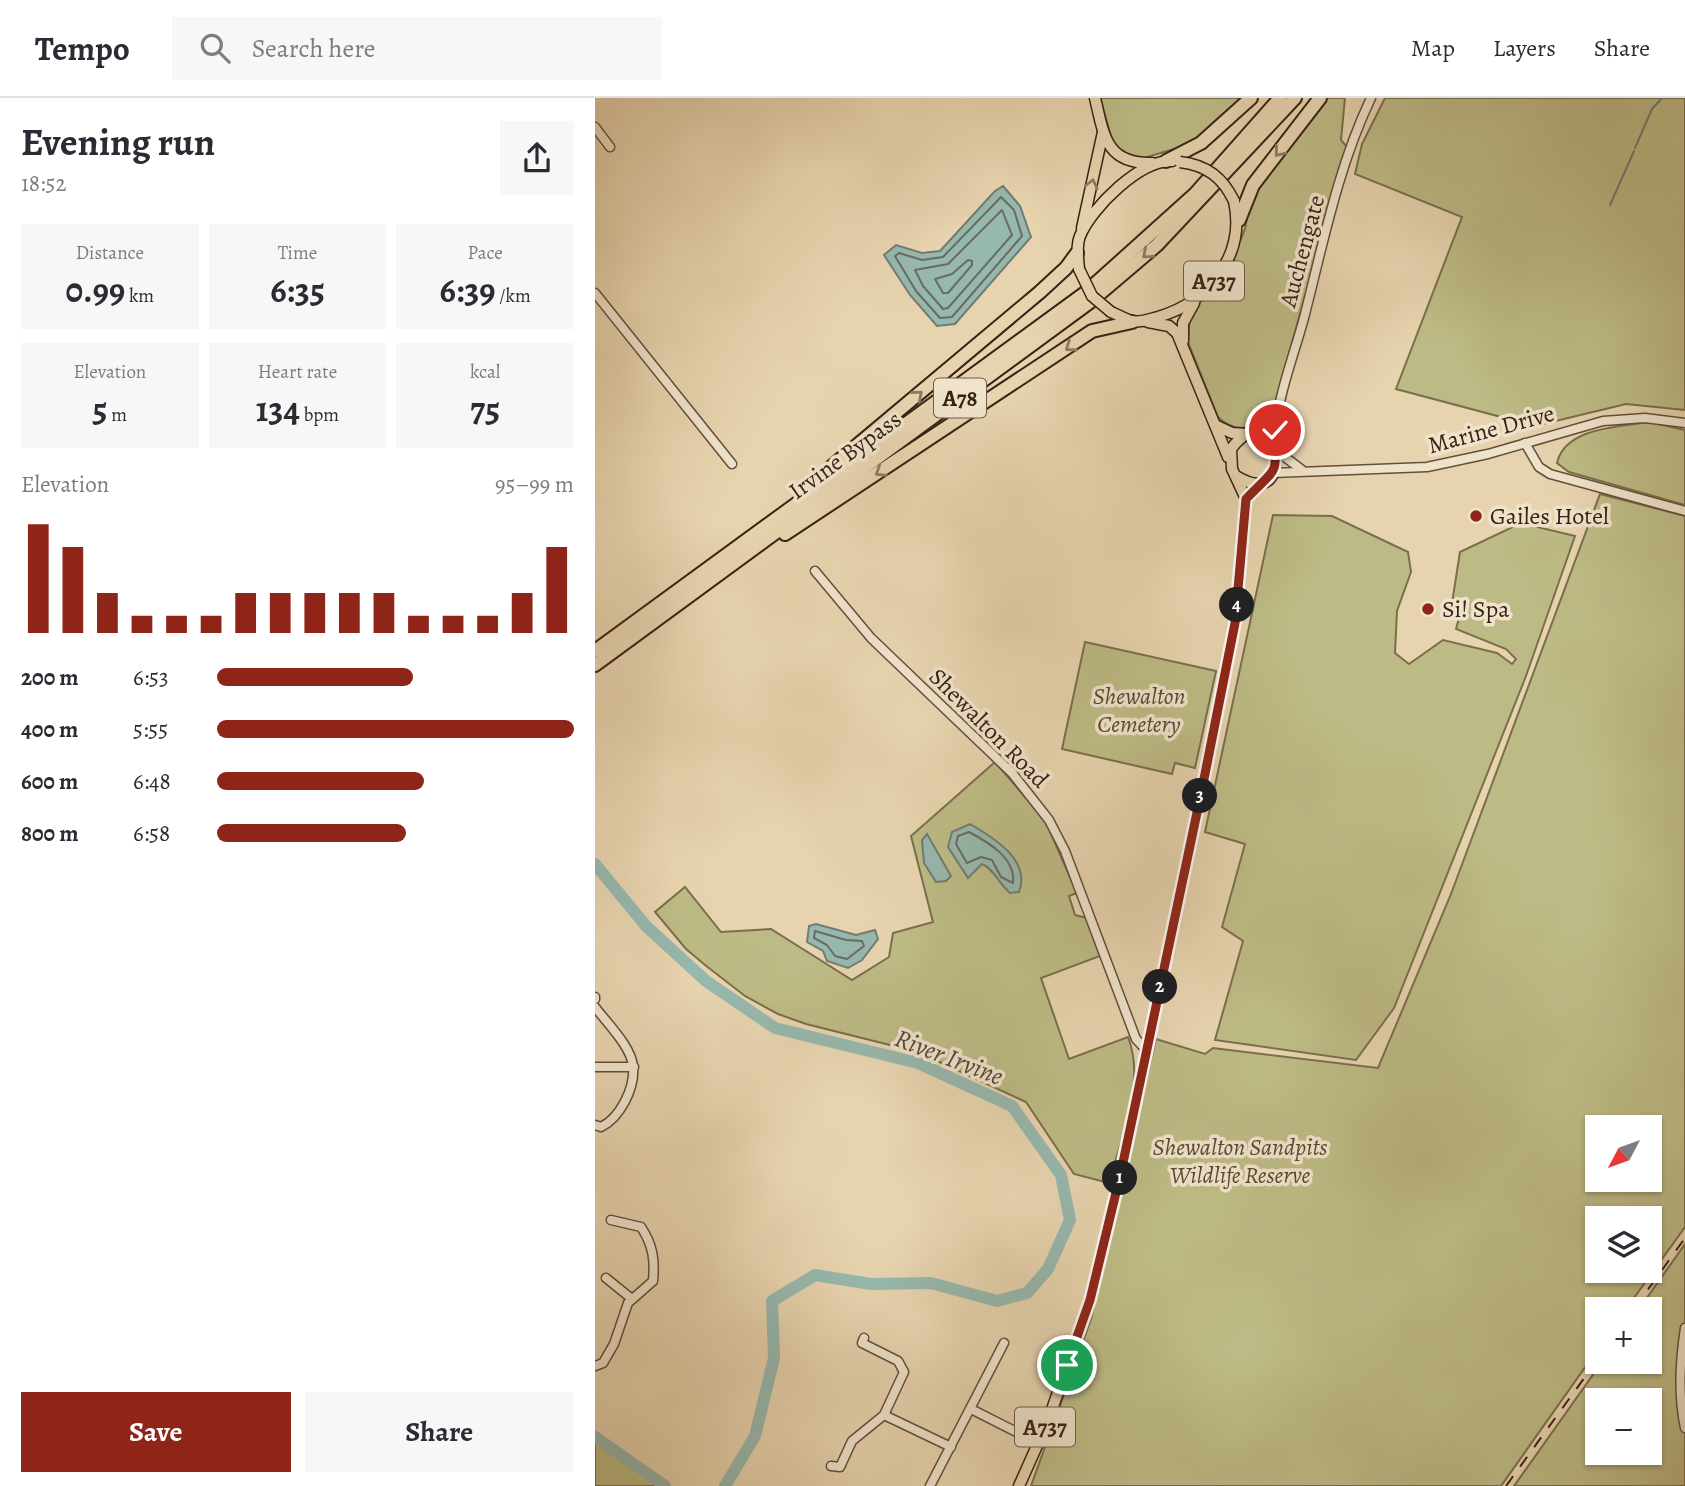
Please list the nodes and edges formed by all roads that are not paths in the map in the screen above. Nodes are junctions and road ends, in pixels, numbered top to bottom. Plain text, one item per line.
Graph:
1 (1095, 98) edge
2 (1251, 98) edge
3 (1280, 98) edge
4 (1295, 98) edge
5 (1320, 98) edge
6 (1371, 98) edge
7 (595, 127) edge
8 (1103, 132) junction
9 (610, 147) dead end
10 (1161, 162) junction
11 (1239, 220) junction
12 (1080, 236) junction
13 (1077, 253) junction
14 (595, 293) edge
15 (1196, 300) junction
16 (1136, 322) junction
17 (1184, 345) junction
18 (1277, 417) junction
19 (1685, 423) edge
20 (1217, 426) junction
21 (1253, 434) junction
22 (1525, 443) junction
23 (1276, 449) junction
24 (1229, 460) junction
25 (732, 464) dead end
26 (1306, 472) junction
27 (1271, 475) junction
28 (1237, 476) junction
29 (1246, 499) junction
30 (1685, 510) edge
31 (734, 548) junction
32 (815, 571) dead end
33 (685, 598) junction
34 (595, 651) edge
35 (595, 665) edge
36 (595, 1007) edge
37 (1147, 1051) junction
38 (595, 1067) edge
39 (634, 1067) junction
40 (595, 1125) edge
41 (611, 1220) dead end
42 (606, 1278) dead end
43 (632, 1299) junction
44 (1685, 1328) edge
45 (865, 1338) dead end
46 (1005, 1343) dead end
47 (595, 1366) edge
48 (971, 1409) junction
49 (884, 1415) junction
50 (1685, 1428) edge
51 (1038, 1443) junction
52 (951, 1447) junction
53 (831, 1466) dead end
54 (930, 1486) edge
55 (1019, 1486) edge

1 - 8 main road
2 - 10 highway
3 - 31 highway, Irvine Bypass / A78
4 -> 33 highway, Irvine Bypass / A78
5 -> 11 highway
6 - 18 street, Auchengate
7 - 9 street
8 - 10 main road
12 -> 8 main road
10 - 11 main road, A737, bridge
10 - 12 main road, A737
11 - 15 main road, A737
12 - 13 main road, A737
13 - 16 main road, A737, bridge
31 -> 13 highway
14 - 25 street
15 - 16 main road, A737
15 - 17 main road, A737
16 - 17 main road, A737
16 -> 33 highway
17 - 20 main road, A737
18 - 21 street
18 - 23 street, Auchengate
19 - 22 street, Marine Drive
20 - 21 main road
20 - 24 main road, A737
21 - 23 main road
21 - 24 main road
22 - 26 street, Marine Drive
22 - 30 street
23 - 26 street
23 - 27 main road
24 - 28 main road, A737
26 - 27 street, Marine Drive
27 - 28 main road
27 - 29 main road
28 - 29 main road, A737
29 - 37 main road, A737
31 - 34 highway, Irvine Bypass / A78
32 - 37 street, Shewalton Road
33 - 35 highway, Irvine Bypass / A78
36 - 39 street
37 - 51 main road, A737
38 - 39 street
39 - 40 street
41 - 43 street
42 - 43 street
43 - 47 street
44 - 50 street
45 - 49 street
46 - 48 street
48 - 51 street
48 - 52 street
49 - 52 street
49 - 53 street
51 - 55 main road, A737
52 - 54 street

